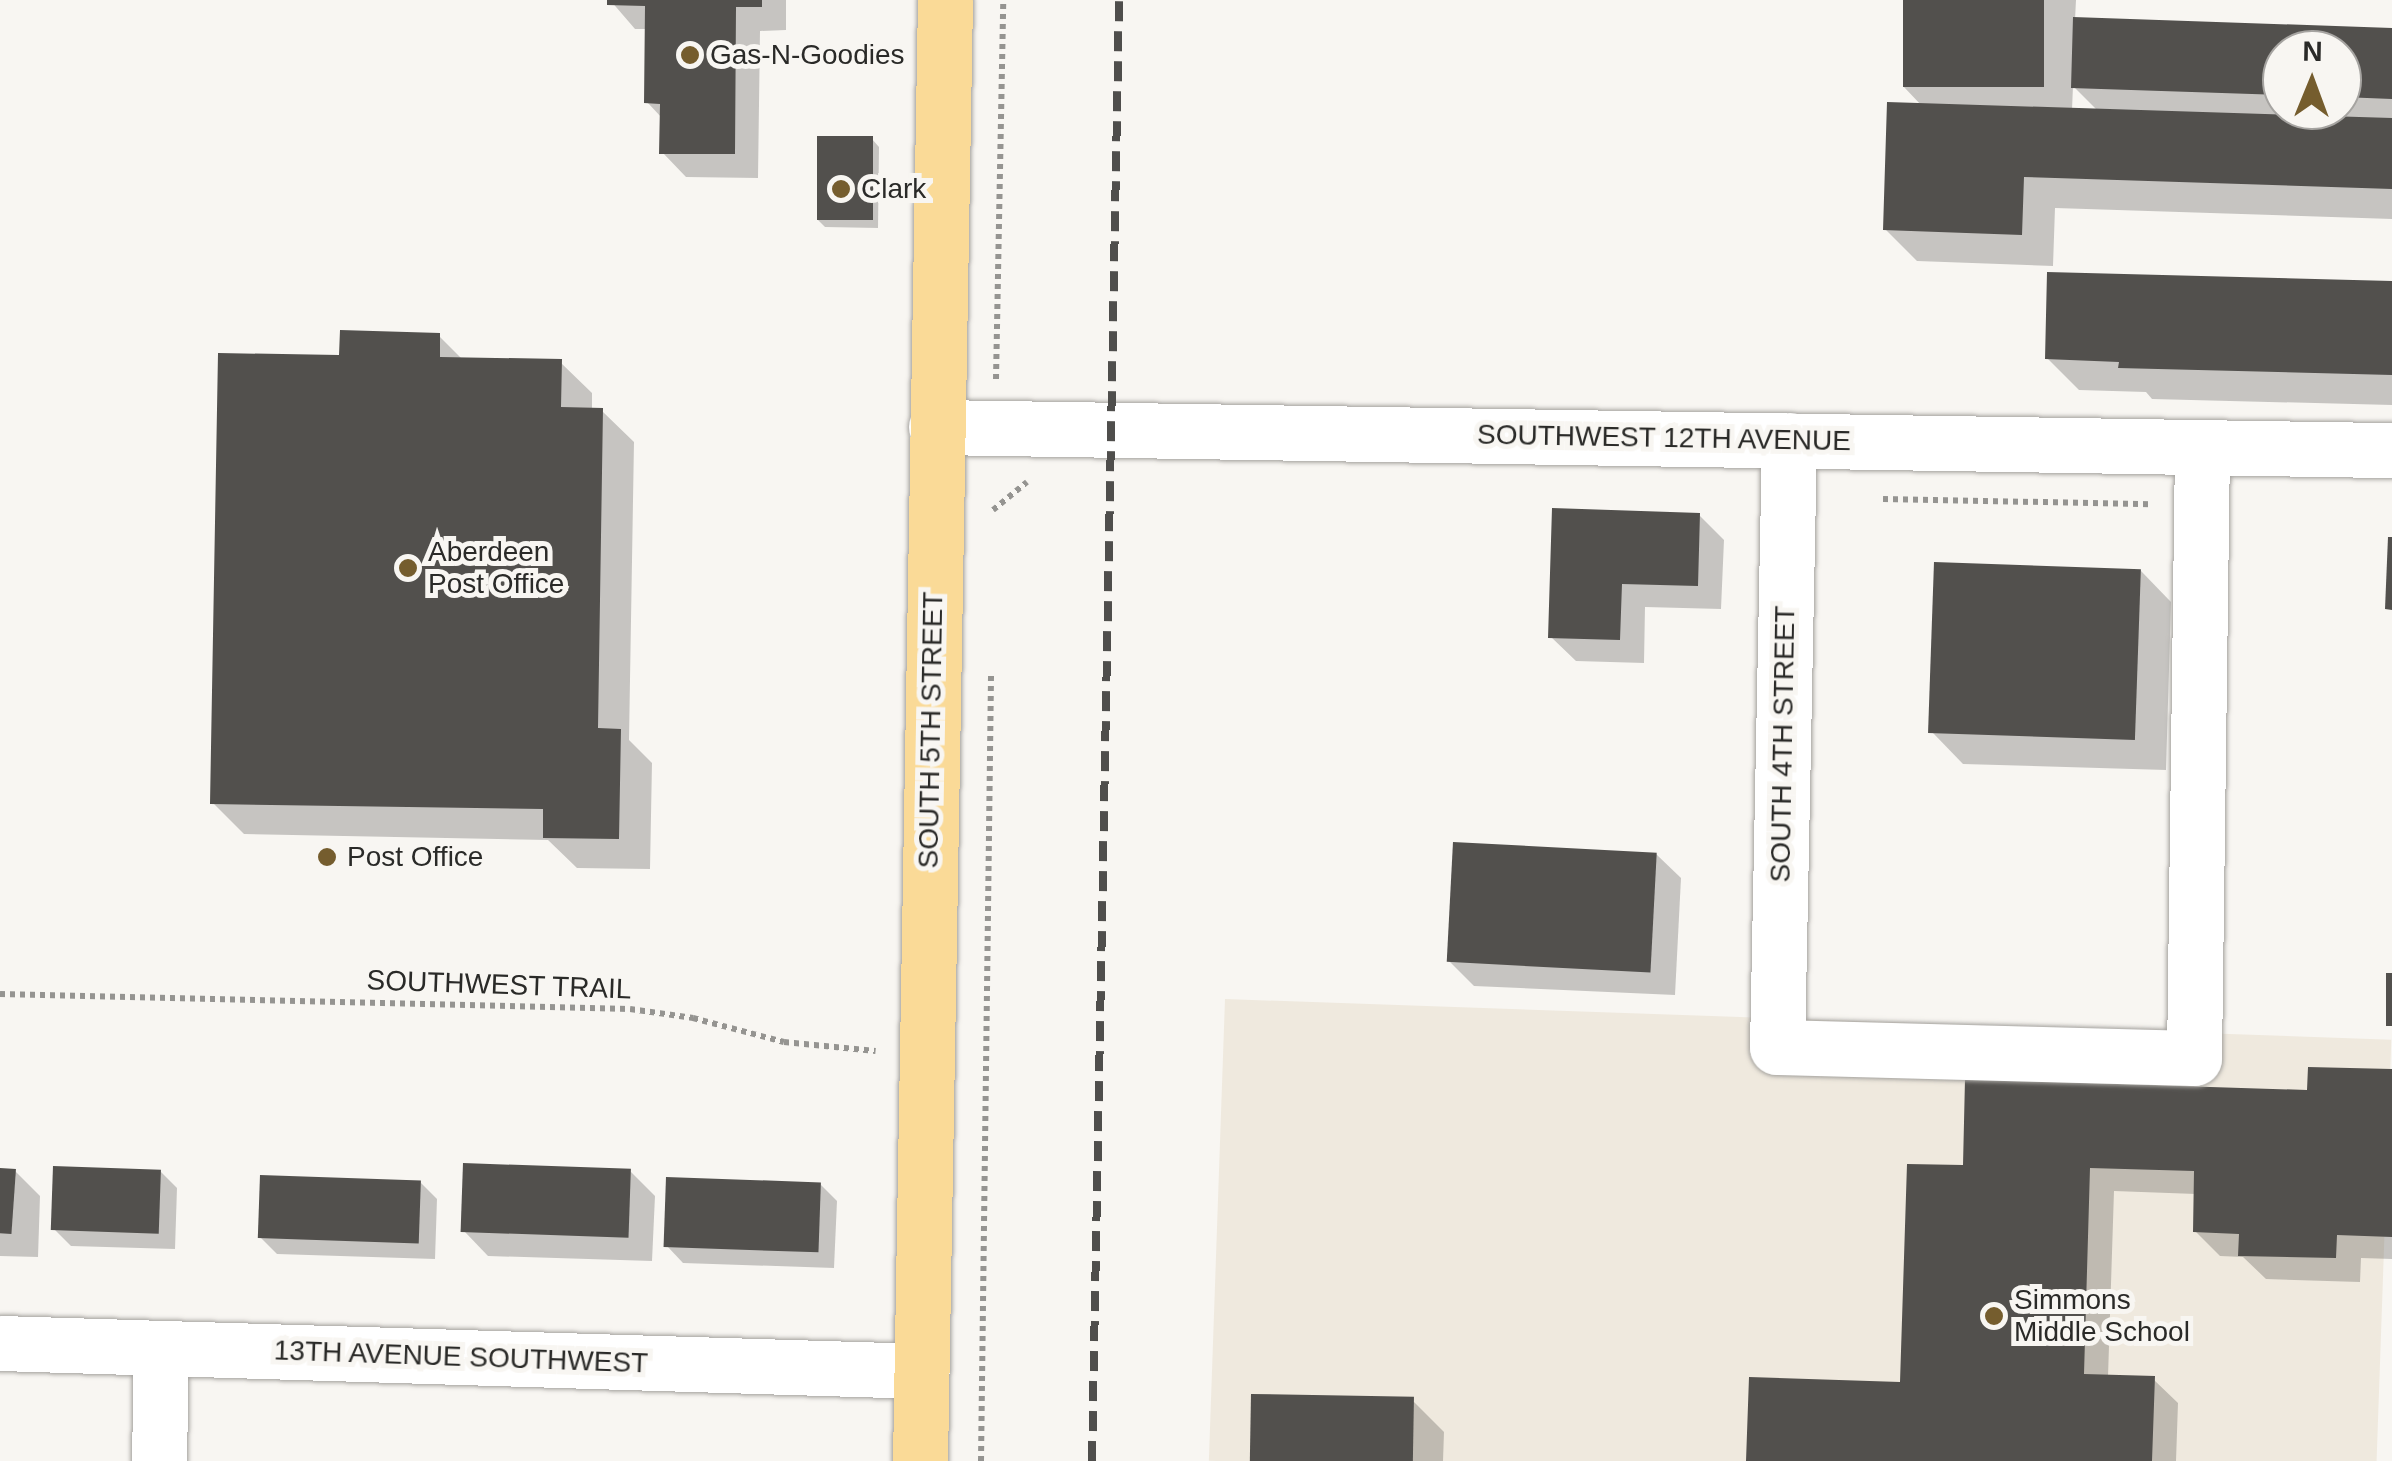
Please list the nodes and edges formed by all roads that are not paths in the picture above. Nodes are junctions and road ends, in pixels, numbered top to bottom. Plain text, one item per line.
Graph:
1 (945, 0) edge
2 (936, 427) junction
3 (1789, 440) junction
4 (2202, 447) junction
5 (2392, 450) edge
6 (0, 1343) edge
7 (161, 1348) junction
8 (922, 1371) junction
9 (159, 1461) edge
10 (920, 1461) edge

1 - 2 main road, SOUTH 5TH STREET
2 - 3 street, SOUTHWEST 12TH AVENUE
2 - 8 main road, SOUTH 5TH STREET
3 - 4 street, SOUTHWEST 12TH AVENUE
3 - 4 street, SOUTH 4TH STREET
4 - 5 street, SOUTHWEST 12TH AVENUE
6 - 7 street, 13TH AVENUE SOUTHWEST
7 - 8 street, 13TH AVENUE SOUTHWEST
7 - 9 street
8 - 10 main road, SOUTH 5TH STREET

